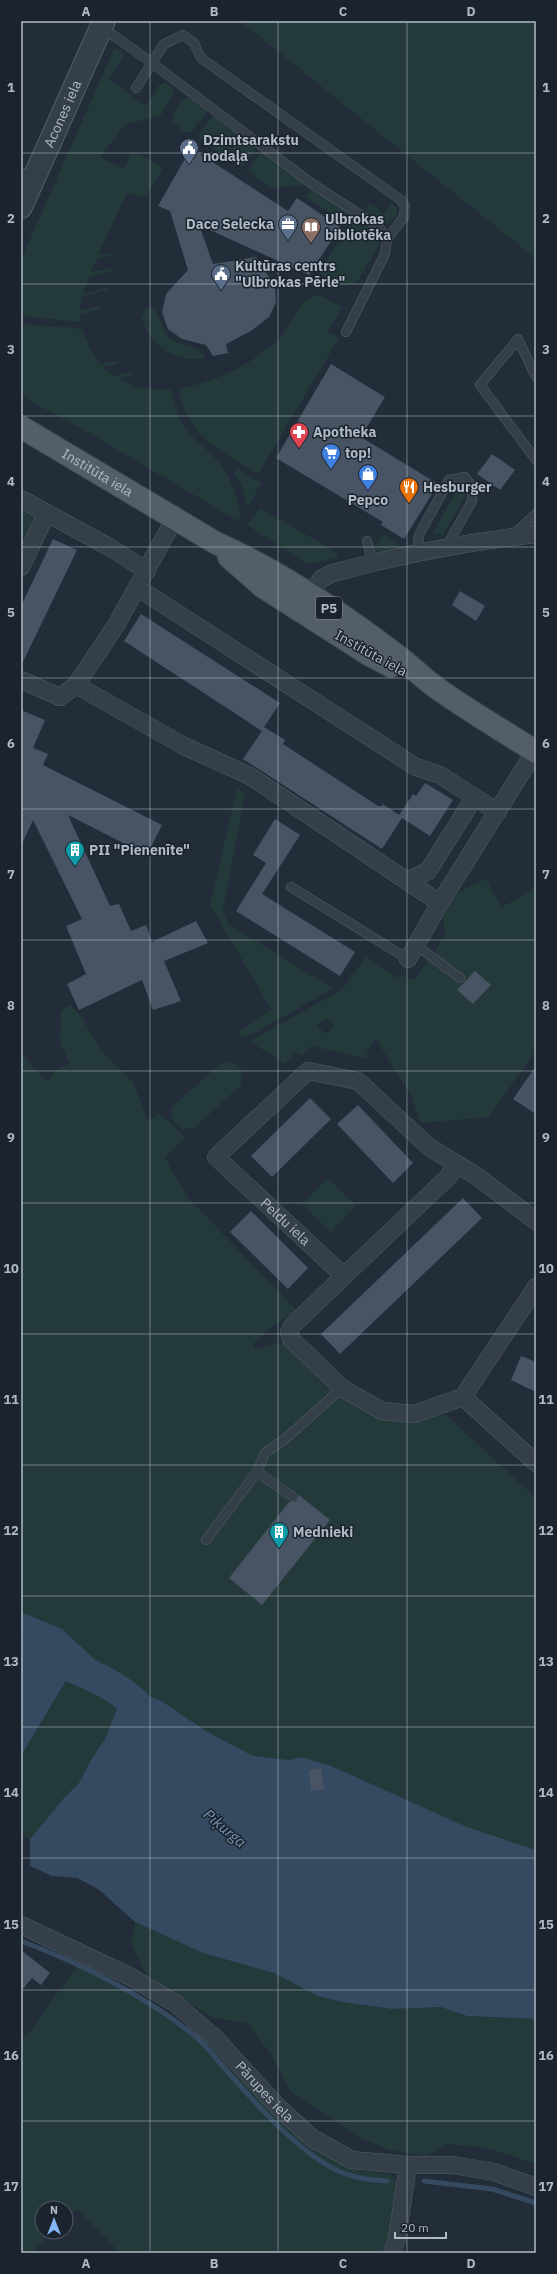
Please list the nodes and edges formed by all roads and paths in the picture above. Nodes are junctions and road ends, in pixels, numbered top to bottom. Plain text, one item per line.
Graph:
1 (102, 25) edge
2 (152, 63) junction
3 (136, 88) dead end
4 (28, 175) edge
5 (21, 207) edge
6 (387, 239) junction
7 (346, 332) dead end
8 (536, 377) edge
9 (21, 427) edge
10 (536, 460) edge
11 (21, 499) edge
12 (47, 513) junction
13 (536, 514) edge
14 (175, 518) junction
15 (536, 534) edge
16 (512, 537) junction
17 (367, 540) dead end
18 (444, 549) junction
19 (417, 554) junction
20 (373, 563) junction
21 (21, 567) edge
22 (147, 571) junction
23 (138, 588) junction
24 (303, 602) junction
25 (21, 680) edge
26 (76, 685) junction
27 (536, 752) edge
28 (474, 798) junction
29 (498, 812) junction
30 (409, 880) junction
31 (291, 887) dead end
32 (440, 903) junction
33 (412, 952) junction
34 (460, 978) dead end
35 (457, 1165) junction
36 (536, 1221) edge
37 (344, 1276) junction
38 (536, 1287) edge
39 (342, 1388) junction
40 (463, 1397) junction
41 (536, 1463) edge
42 (258, 1472) junction
43 (293, 1497) dead end
44 (206, 1540) dead end
45 (21, 1925) edge
46 (408, 2165) junction
47 (536, 2187) edge
48 (392, 2253) edge

1 - 2 lane
1 - 4 street, Acones iela
2 - 3 lane
2 - 6 lane
2 - 6 lane
4 - 5 street, Acones iela
6 - 7 lane
8 - 10 lane
9 - 14 main road, Institūta iela / P5
11 - 12 street
12 - 21 street
12 - 22 street
13 - 16 lane
14 - 22 street
14 - 24 main road, Institūta iela / P5
15 - 16 street
16 - 18 street
17 - 20 lane
18 - 19 street
18 - 19 lane
19 - 20 street
20 - 24 street
22 - 23 street
23 - 26 street
23 - 28 street
24 - 27 main road, Institūta iela / P5
25 - 26 street
26 - 30 street
27 - 29 street
28 - 29 street
28 - 30 street
29 - 32 street
30 - 32 street
31 - 33 lane
32 - 33 street
33 - 34 lane
35 - 36 street, Peldu iela
35 - 37 street
35 - 37 street, Peldu iela
37 - 39 street
38 - 40 street
39 - 40 street
39 - 42 lane
40 - 41 street
42 - 43 lane
42 - 44 lane
45 - 46 street, Pārupes iela
46 - 47 street, Pārupes iela
46 - 48 street

